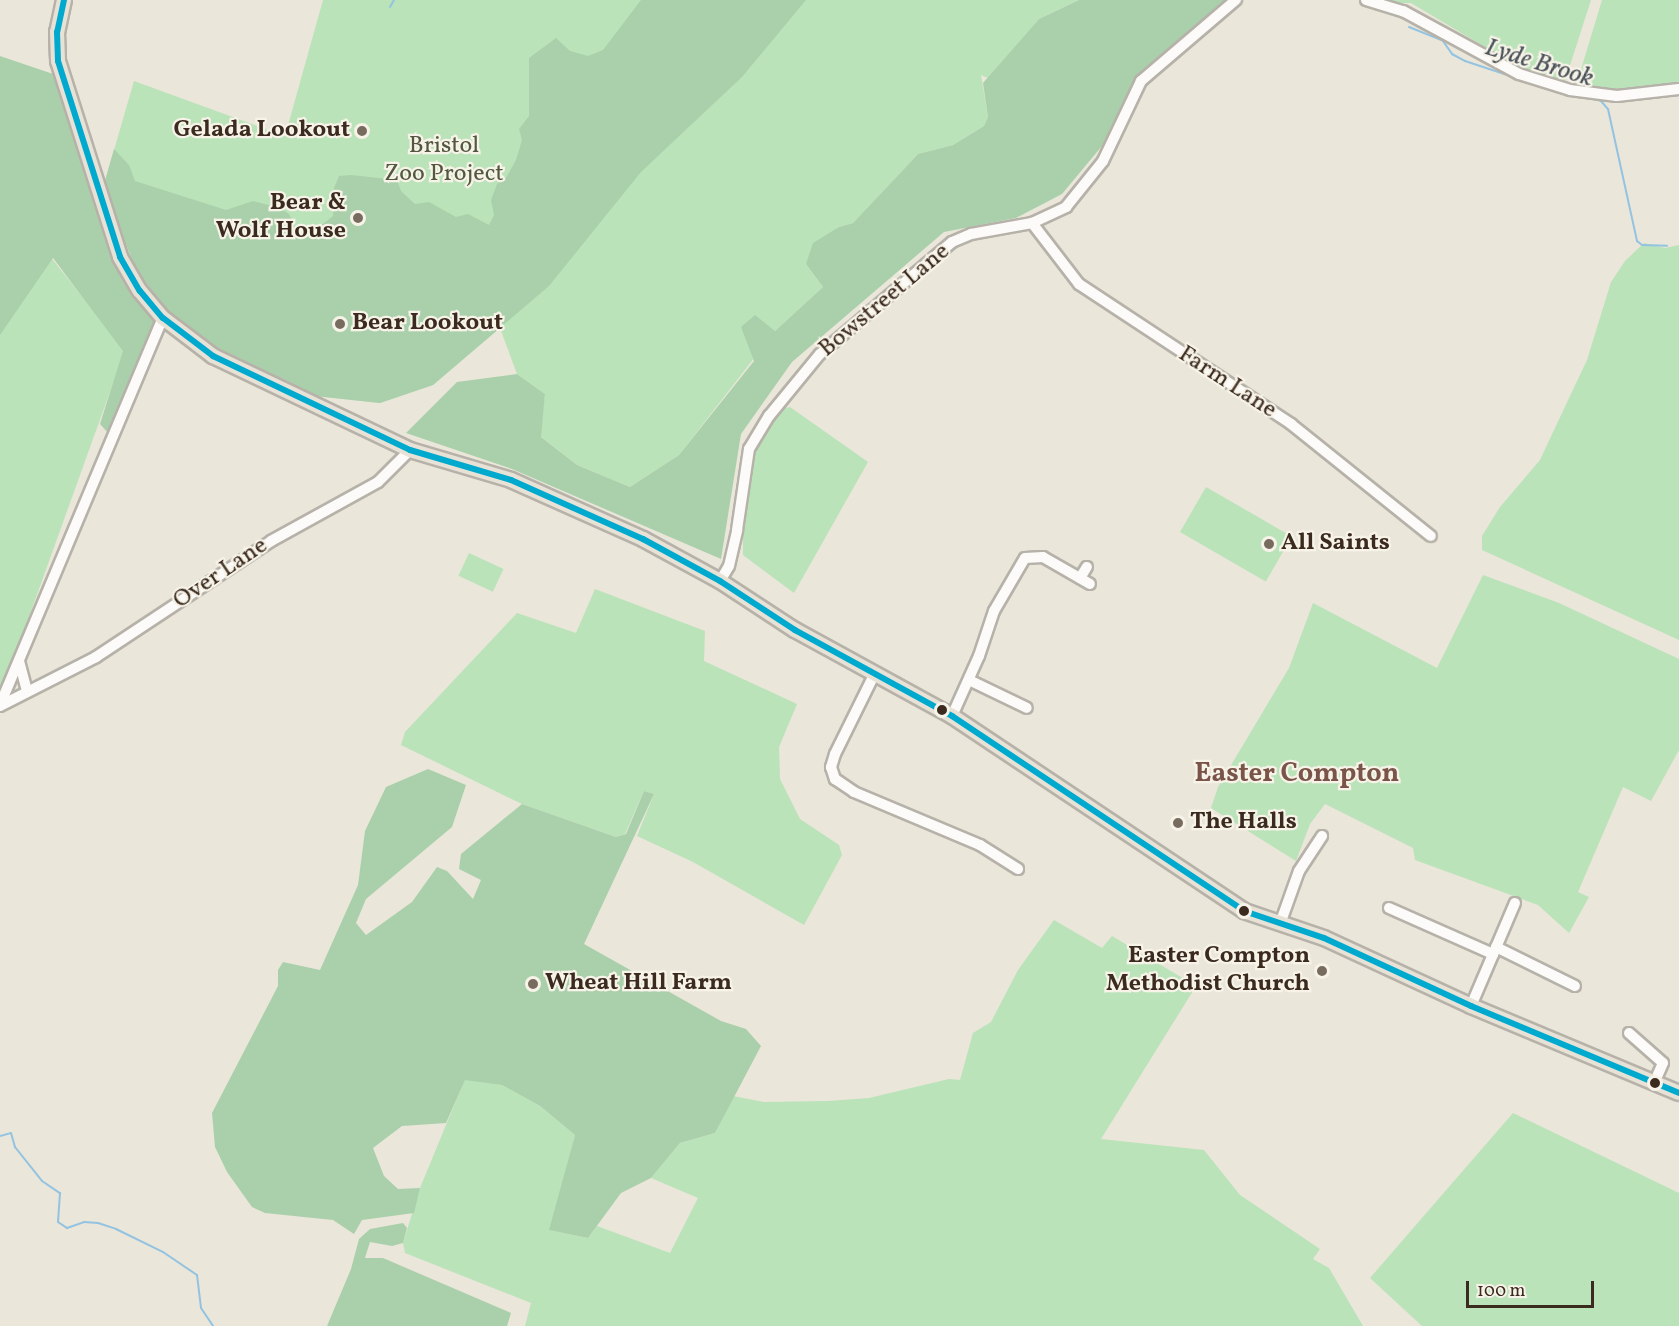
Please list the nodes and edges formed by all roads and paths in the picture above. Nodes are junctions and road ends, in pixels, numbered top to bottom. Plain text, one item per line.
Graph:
1 (64, 0) edge
2 (1236, 0) edge
3 (1366, 0) edge
4 (1679, 89) edge
5 (1032, 223) junction
6 (163, 318) junction
7 (410, 450) junction
8 (1431, 536) dead end
9 (1087, 567) dead end
10 (720, 581) junction
11 (19, 660) junction
12 (875, 673) junction
13 (969, 680) junction
14 (27, 692) junction
15 (0, 706) edge
16 (1027, 708) dead end
17 (952, 716) junction
18 (1322, 836) dead end
19 (1018, 869) dead end
20 (1515, 903) dead end
21 (1389, 908) dead end
22 (1280, 924) junction
23 (1495, 950) junction
24 (1558, 978) junction
25 (1575, 986) dead end
26 (1553, 989) dead end
27 (1471, 1006) junction
28 (1629, 1033) dead end
29 (1654, 1083) junction
30 (1679, 1093) edge

1 - 6 main road
2 - 5 street, Bowstreet Lane
3 - 4 street
5 - 8 street, Farm Lane
5 - 10 street, Bowstreet Lane
6 - 7 main road
6 - 11 street, Over Lane
7 - 10 main road
7 - 14 street, Over Lane
9 - 13 street
10 - 12 main road
11 - 14 street
11 - 15 street, Over Lane
12 - 17 main road
12 - 19 street
13 - 16 street
13 - 17 street
14 - 15 street, Over Lane
17 - 22 main road
18 - 22 street
20 - 23 street
21 - 23 street
22 - 27 main road
23 - 24 street
23 - 27 street
24 - 25 street
24 - 26 street
27 - 29 main road
28 - 29 street
29 - 30 main road

